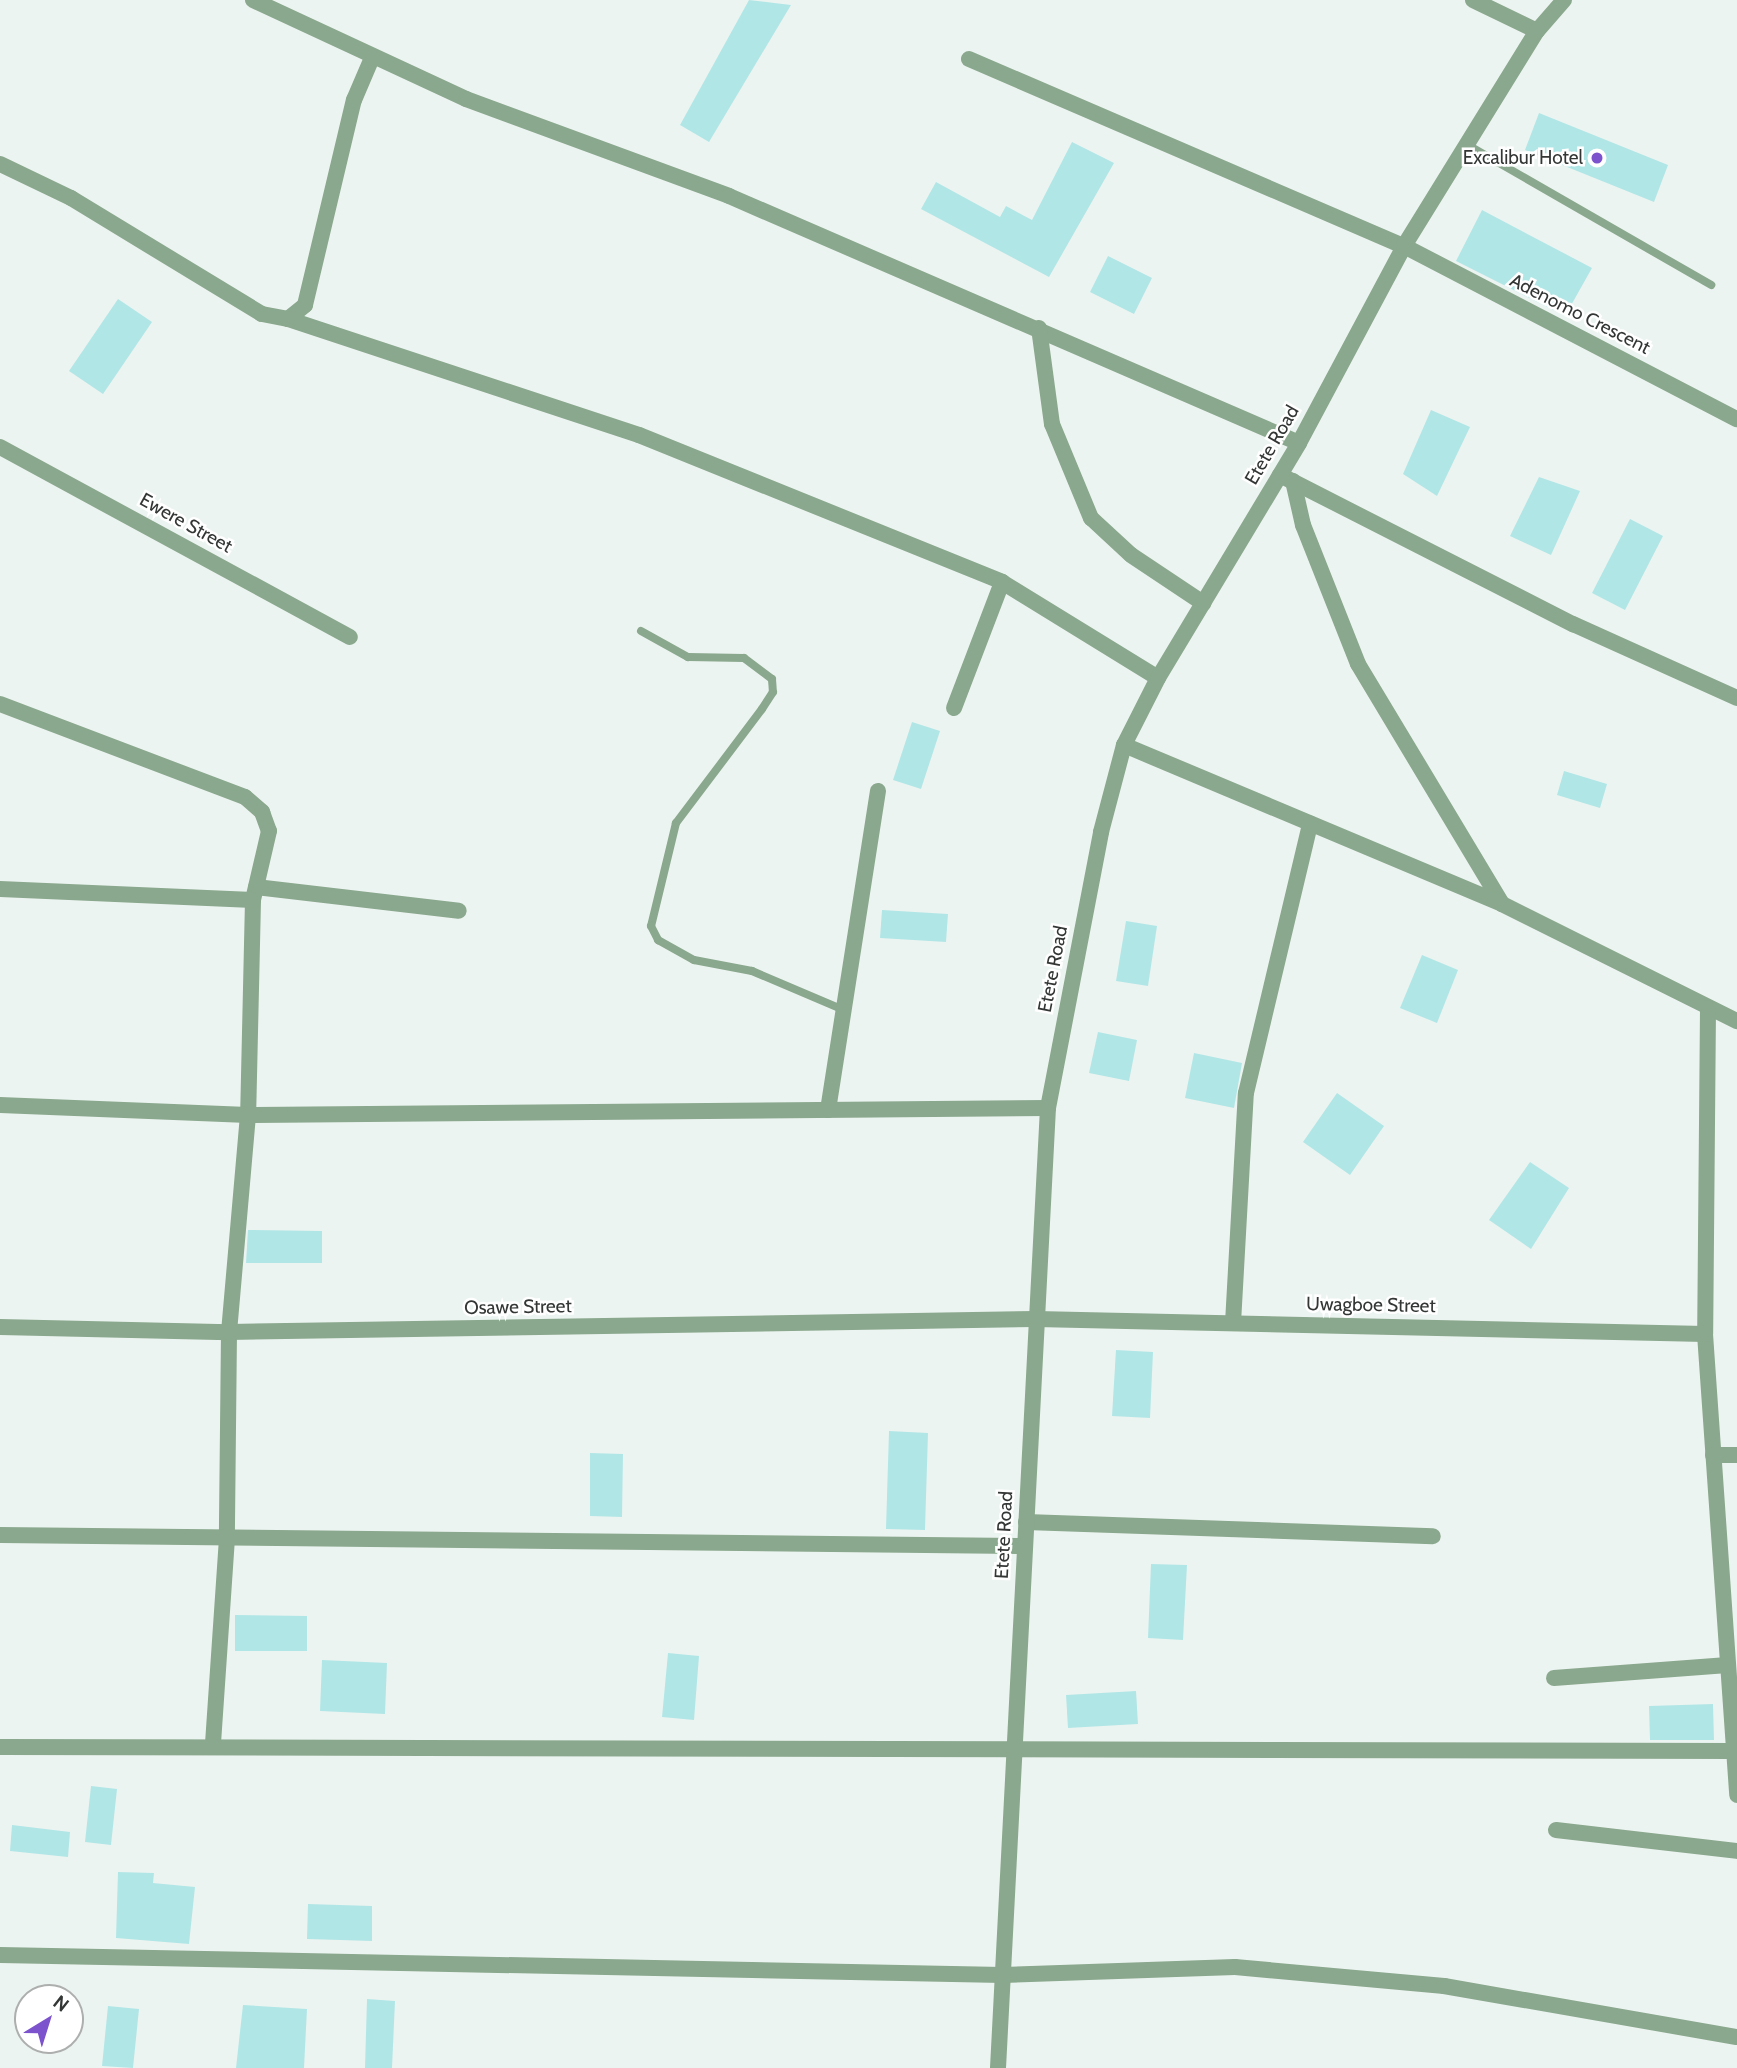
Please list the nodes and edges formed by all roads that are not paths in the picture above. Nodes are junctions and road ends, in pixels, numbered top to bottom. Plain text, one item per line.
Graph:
1 (253, 0) edge
2 (1473, 0) edge
3 (1564, 0) edge
4 (1537, 32) junction
5 (372, 58) junction
6 (969, 59) dead end
7 (1466, 144) junction
8 (0, 164) edge
9 (1404, 246) junction
10 (1711, 285) dead end
11 (288, 319) junction
12 (1039, 328) junction
13 (1737, 419) edge
14 (1299, 443) junction
15 (0, 447) edge
16 (1287, 478) junction
17 (1002, 582) junction
18 (1203, 603) junction
19 (641, 631) dead end
20 (350, 638) dead end
21 (1158, 678) junction
22 (1737, 698) edge
23 (0, 704) edge
24 (954, 708) dead end
25 (1124, 745) junction
26 (878, 791) dead end
27 (1310, 824) junction
28 (0, 889) edge
29 (254, 893) junction
30 (1502, 904) junction
31 (460, 911) dead end
32 (1708, 1008) junction
33 (844, 1010) junction
34 (1737, 1021) edge
35 (0, 1105) edge
36 (1048, 1108) junction
37 (828, 1110) junction
38 (248, 1115) junction
39 (1036, 1319) junction
40 (1233, 1323) junction
41 (0, 1326) edge
42 (229, 1332) junction
43 (1705, 1334) junction
44 (1713, 1455) junction
45 (1737, 1455) edge
46 (1026, 1522) junction
47 (0, 1535) edge
48 (1433, 1536) dead end
49 (227, 1538) junction
50 (1024, 1546) junction
51 (1728, 1665) junction
52 (1554, 1678) dead end
53 (213, 1745) junction
54 (0, 1747) edge
55 (1017, 1748) junction
56 (1734, 1751) junction
57 (1737, 1795) edge
58 (1556, 1830) dead end
59 (1737, 1851) edge
60 (0, 1955) edge
61 (1003, 1975) junction
62 (1737, 2037) edge
63 (998, 2068) edge

1 - 5 street
2 - 4 street
3 - 4 street, Etete Road
4 - 7 street, Etete Road
5 - 11 street
5 - 12 street
6 - 9 street, Adenomo Crescent
7 - 9 street, Etete Road
7 - 10 lane
8 - 11 street
9 - 13 street, Adenomo Crescent
9 - 14 street, Etete Road
11 - 17 street
12 - 14 street
12 - 18 street
14 - 16 street, Etete Road
15 - 20 street, Ewere Street
16 - 18 street, Etete Road
16 - 22 street
16 - 30 street
17 - 21 street
17 - 24 street
18 - 21 street, Etete Road
19 - 33 lane
21 - 25 street, Etete Road
23 - 29 street
25 - 27 street
25 - 36 street, Etete Road
26 - 33 street
27 - 30 street
27 - 40 street
28 - 29 street
29 - 31 street
29 - 38 street
30 - 32 street
32 - 34 street
32 - 43 street
33 - 37 street
35 - 38 street
36 - 37 street
36 - 39 street, Etete Road
37 - 38 street
38 - 42 street
39 - 40 street, Uwagboe Street
39 - 42 street, Osawe Street
39 - 46 street, Etete Road
40 - 43 street, Uwagboe Street
41 - 42 street, Osawe Street
42 - 49 street
43 - 44 street
44 - 45 street
44 - 51 street
46 - 48 street
46 - 50 street, Etete Road
47 - 49 street
49 - 50 street
49 - 53 street
50 - 55 street, Etete Road
51 - 52 street
51 - 56 street
53 - 54 street
53 - 55 street
55 - 56 street
55 - 61 street, Etete Road
56 - 57 street
58 - 59 street
60 - 61 street
61 - 62 street
61 - 63 street, Etete Road

